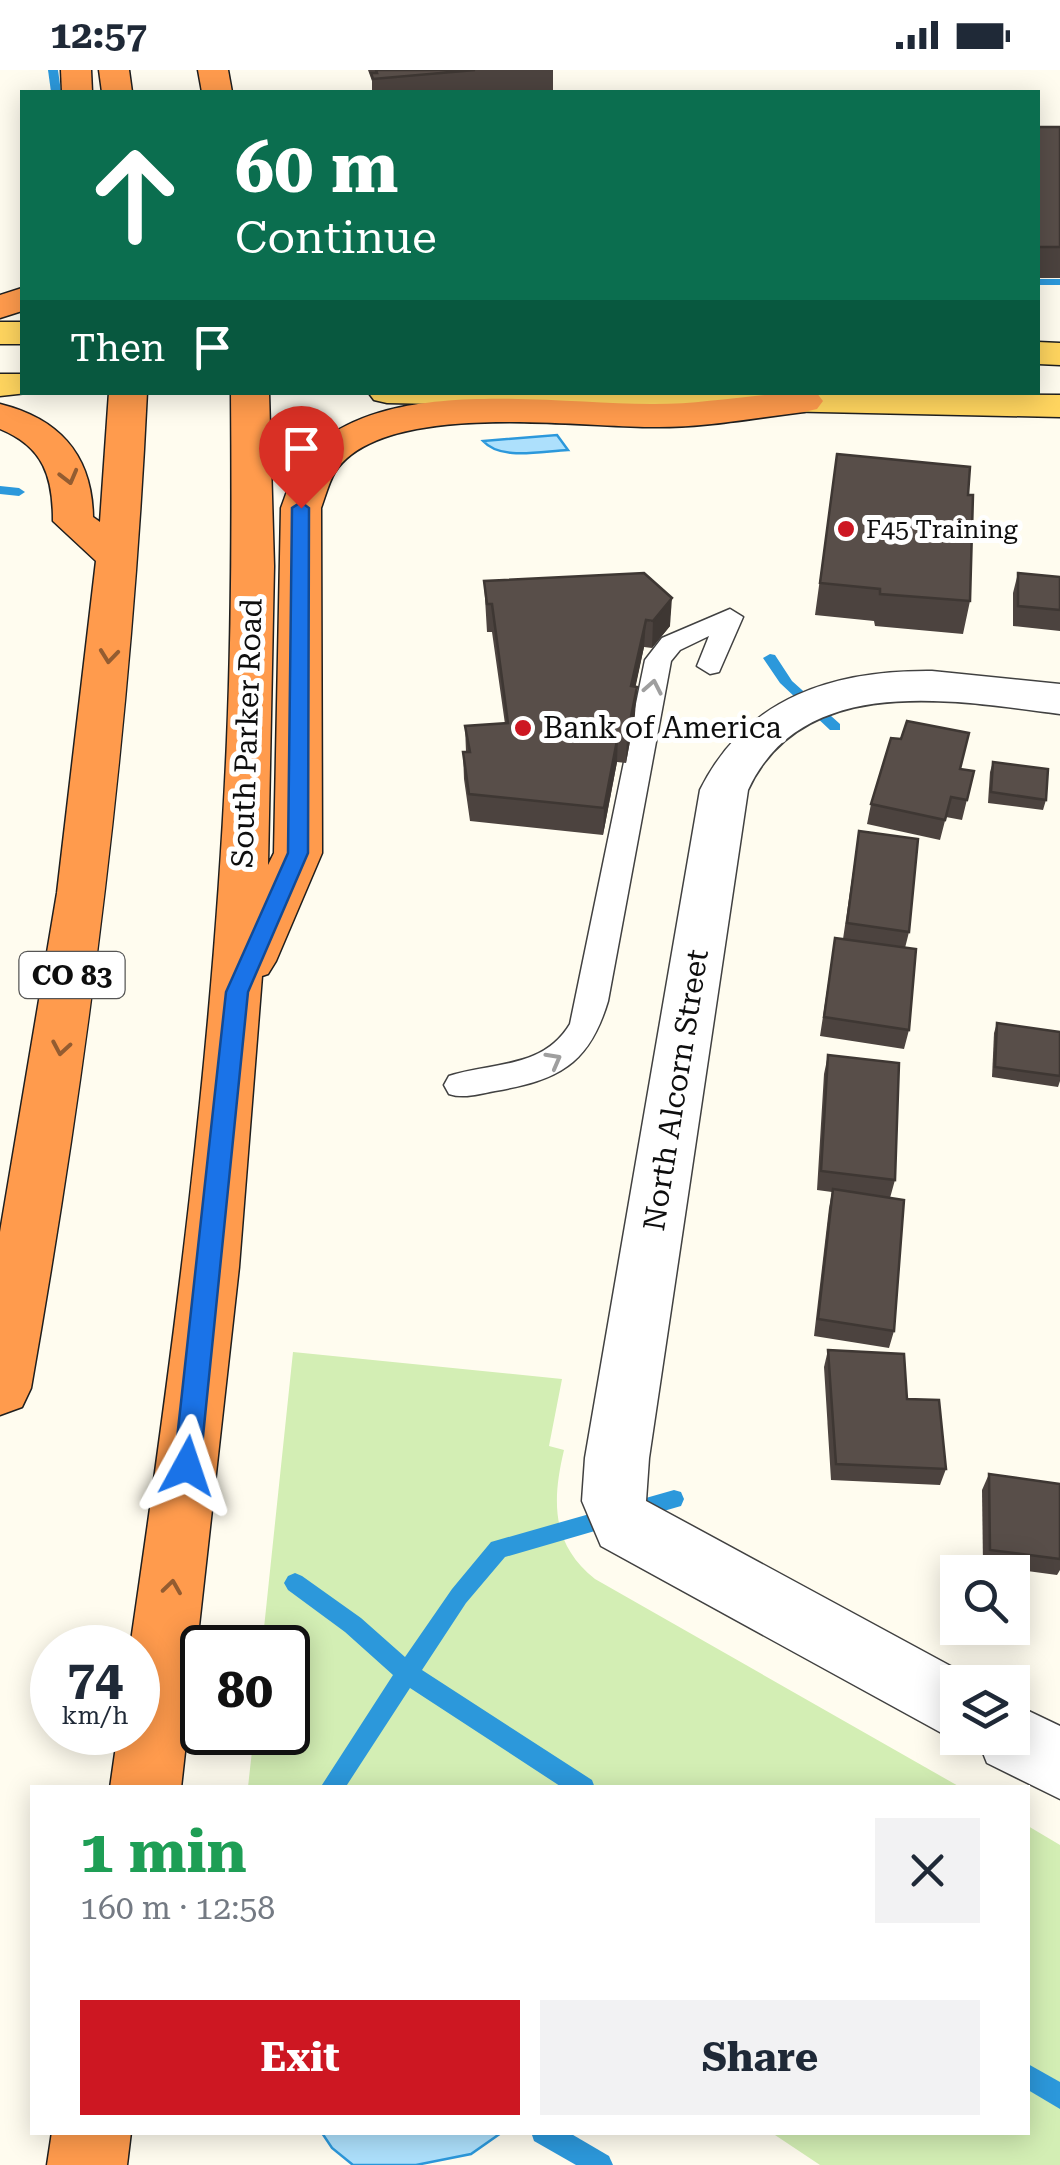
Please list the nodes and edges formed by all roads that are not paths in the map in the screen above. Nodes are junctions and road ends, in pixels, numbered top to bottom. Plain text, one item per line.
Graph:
1 (128, 395) edge
2 (250, 395) edge
3 (526, 395) edge
4 (804, 401) junction
5 (1060, 406) edge
6 (0, 416) edge
7 (119, 559) junction
8 (710, 666) dead end
9 (1060, 699) edge
10 (237, 992) junction
11 (460, 1085) dead end
12 (0, 1388) edge
13 (940, 1698) edge
14 (1030, 1748) edge
15 (1060, 1764) edge
16 (145, 1785) edge
17 (92, 2135) edge
18 (87, 2165) edge

1 - 7 highway, CO 83
2 - 10 highway, South Parker Road
3 - 4 main road
4 - 5 main road
4 - 10 highway
6 -> 7 highway
7 -> 12 highway, CO 83
11 -> 8 lane
9 - 13 street, North Alcorn Street
16 -> 10 highway, South Parker Road
14 - 15 street
17 - 18 highway

